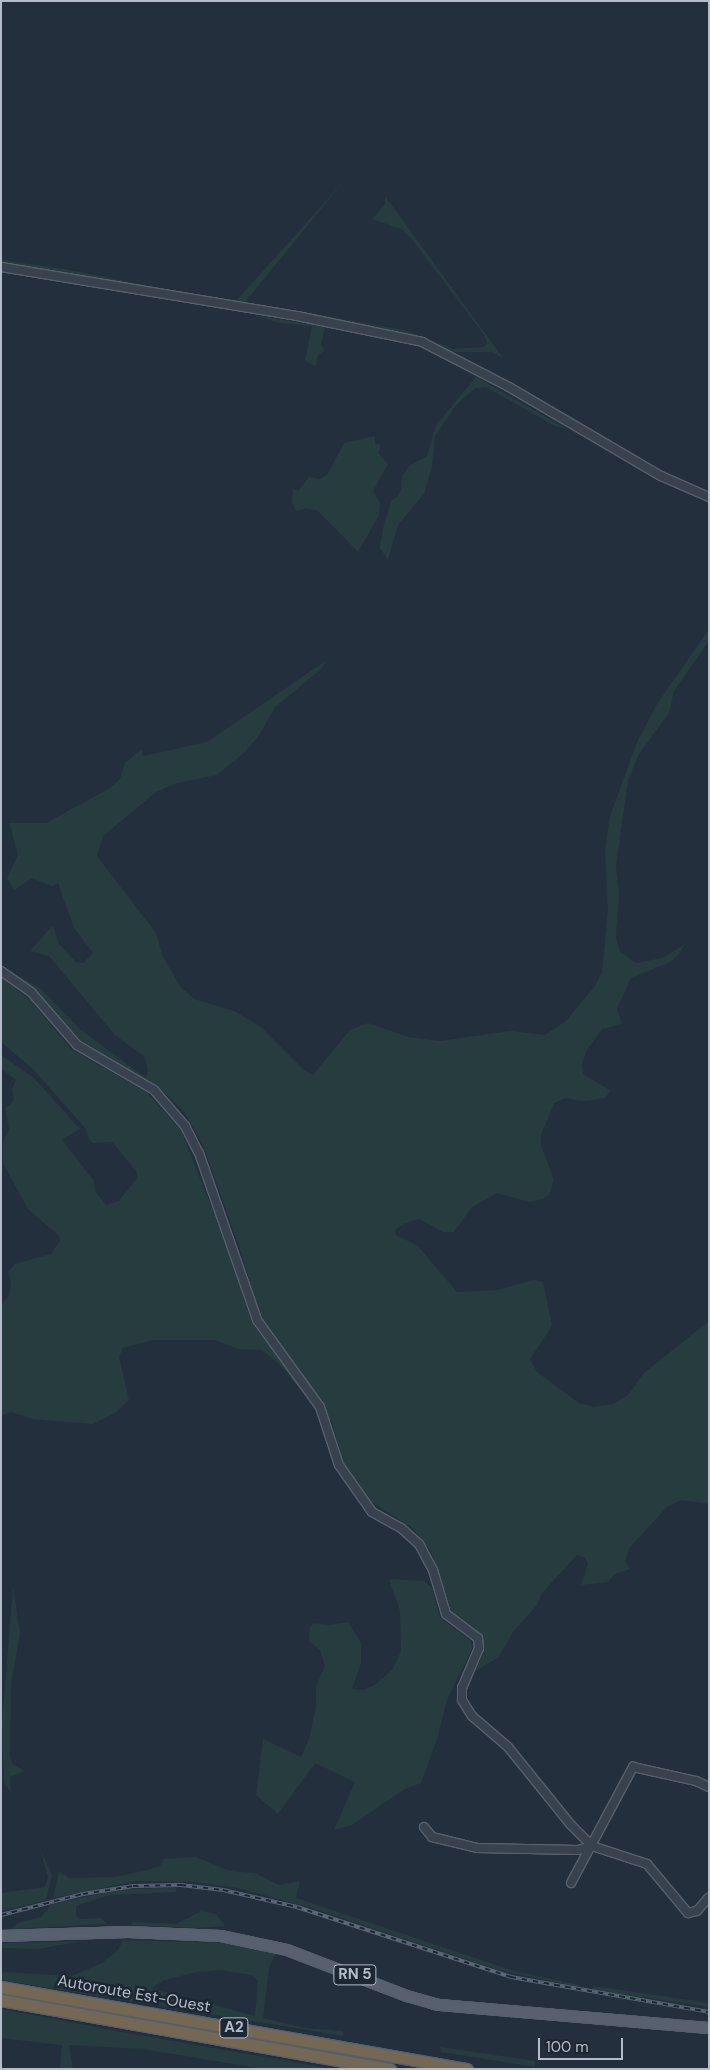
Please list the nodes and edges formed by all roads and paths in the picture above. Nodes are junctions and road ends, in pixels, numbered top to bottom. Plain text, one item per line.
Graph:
1 (1, 267) edge
2 (709, 497) edge
3 (1, 971) edge
4 (709, 1787) edge
5 (424, 1827) dead end
6 (592, 1846) junction
7 (571, 1883) dead end
8 (709, 1897) edge
9 (1, 1936) edge
10 (1, 1987) edge
11 (1, 2000) edge
12 (709, 2028) edge
13 (390, 2069) edge
14 (467, 2069) edge

1 - 2 street
3 - 6 street
4 - 6 street
5 - 6 street
6 - 7 street
6 - 8 street
9 - 12 main road, RN 5
10 - 14 highway, Autoroute Est-Ouest / A2
11 - 13 highway, Autoroute Est-Ouest / A2

